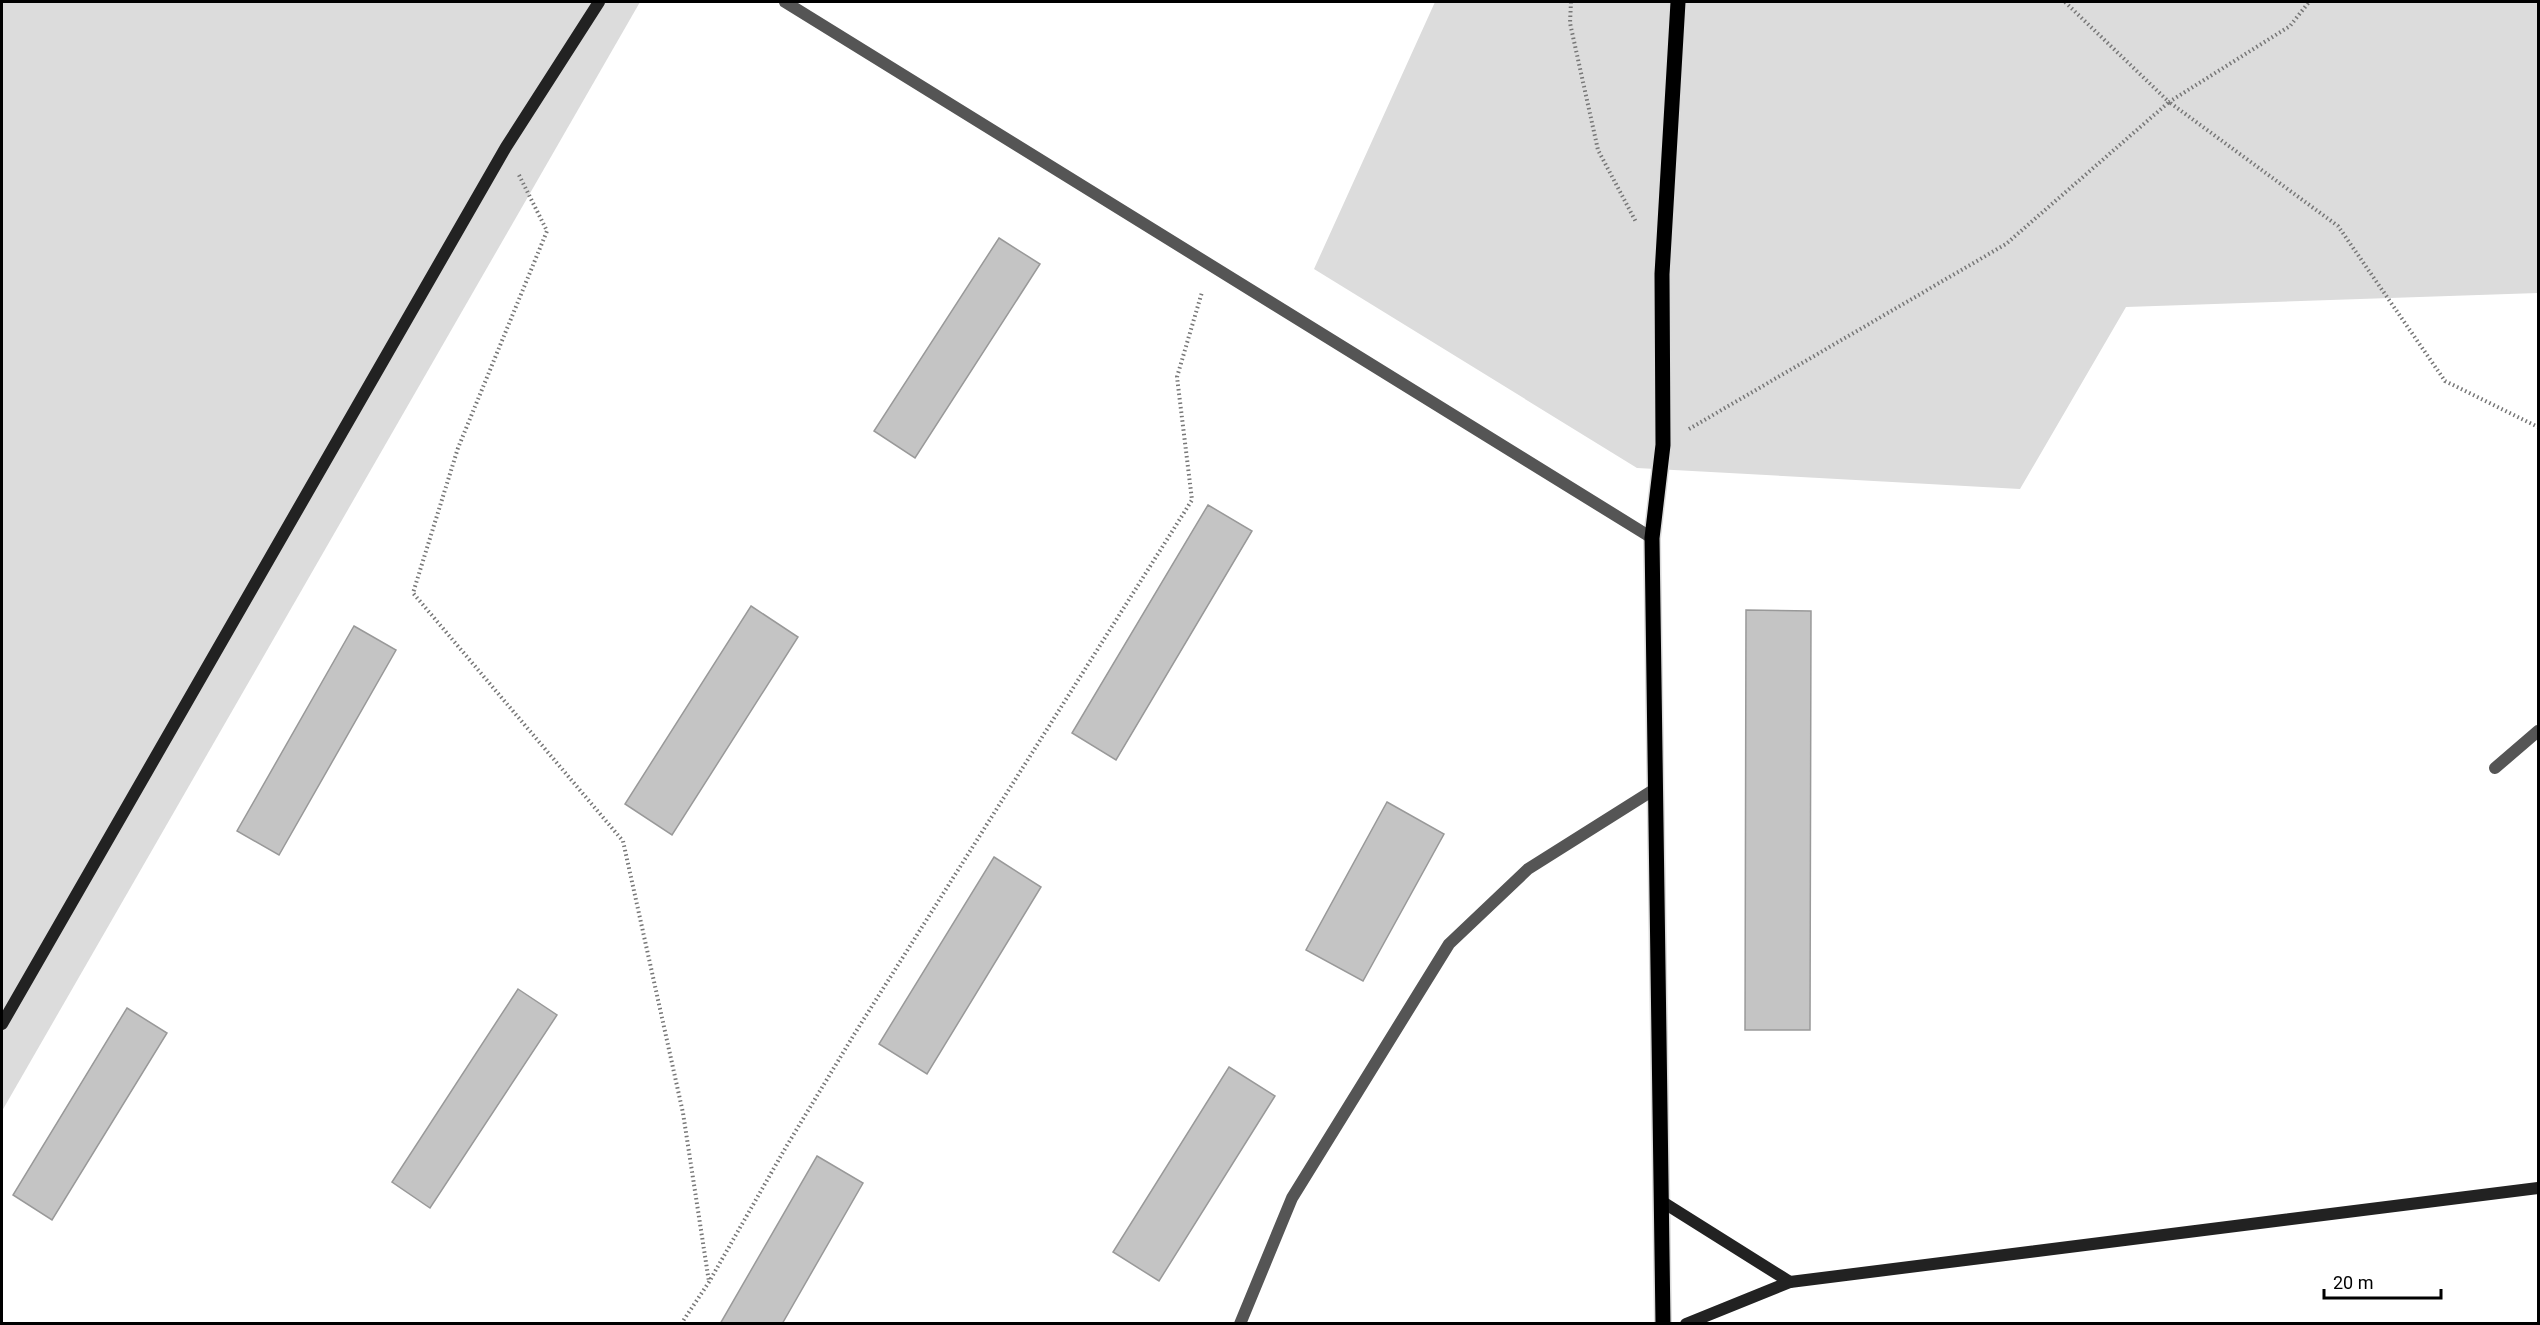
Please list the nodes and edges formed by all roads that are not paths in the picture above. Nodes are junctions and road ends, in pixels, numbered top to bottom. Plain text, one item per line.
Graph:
1 (599, 2) edge
2 (785, 2) edge
3 (1678, 2) edge
4 (1652, 538) junction
5 (2538, 731) edge
6 (2495, 768) dead end
7 (1655, 789) junction
8 (2, 1024) edge
9 (2538, 1188) edge
10 (1661, 1201) junction
11 (1790, 1282) junction
12 (1240, 1323) edge
13 (1663, 1323) edge
14 (1686, 1323) edge

1 - 8 street
2 - 4 street
3 - 4 main road
4 - 7 main road
5 - 6 street
7 - 10 main road
7 - 12 street
9 - 11 street
10 - 11 street
10 - 13 main road
11 - 14 street

